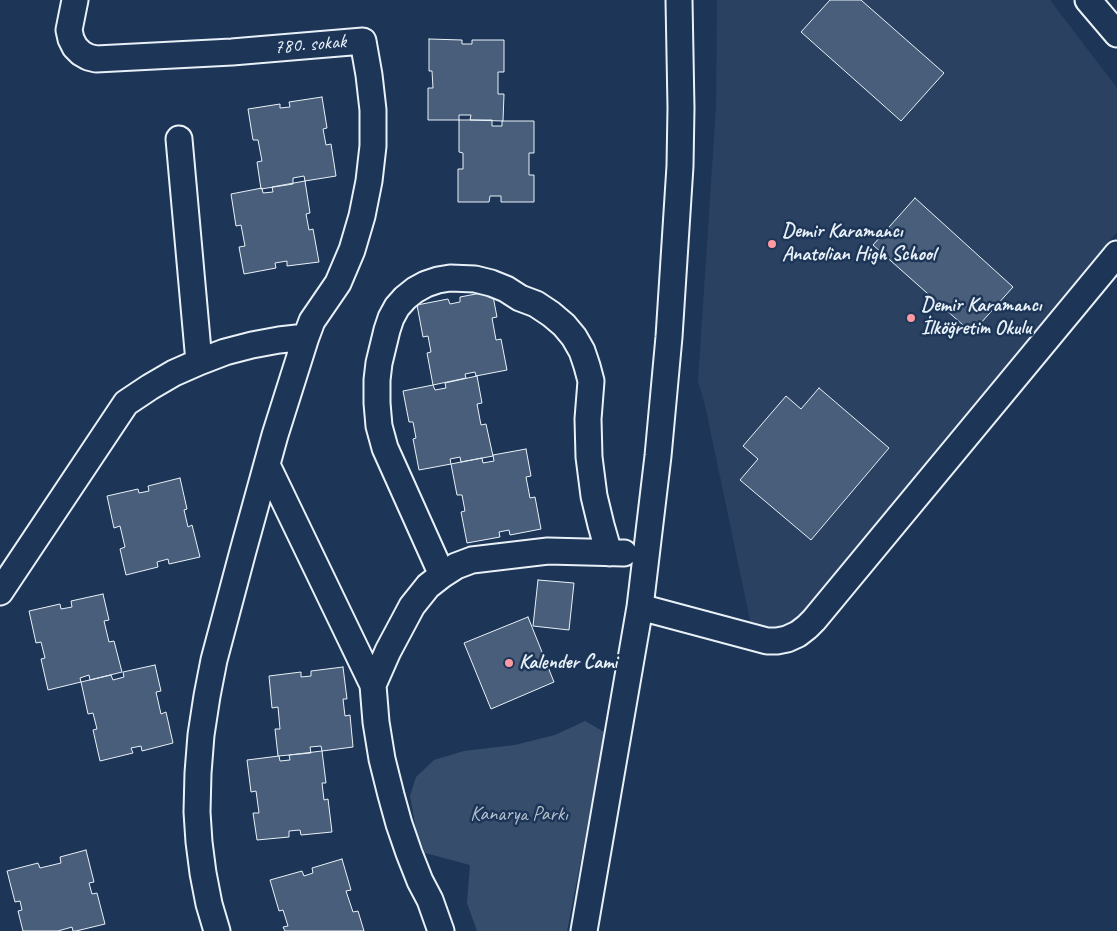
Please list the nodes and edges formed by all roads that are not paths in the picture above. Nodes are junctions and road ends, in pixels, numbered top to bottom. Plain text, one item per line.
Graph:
1 (75, 0) edge
2 (679, 0) edge
3 (1088, 0) edge
4 (1117, 34) edge
5 (179, 139) dead end
6 (1117, 254) edge
7 (309, 329) junction
8 (199, 362) junction
9 (267, 465) junction
10 (609, 553) junction
11 (646, 554) junction
12 (442, 575) junction
13 (0, 592) edge
14 (640, 606) junction
15 (373, 685) junction
16 (217, 931) edge
17 (441, 931) edge
18 (584, 931) edge

1 - 7 street, 780. sokak
2 - 11 street
3 - 4 street
5 - 8 street
6 - 14 street
7 - 8 street
7 - 9 street
8 - 13 street
9 - 15 street
9 - 16 street
10 - 11 street
10 - 12 street
10 - 12 street
11 - 14 street
12 - 15 street
14 - 18 street
15 - 17 street

